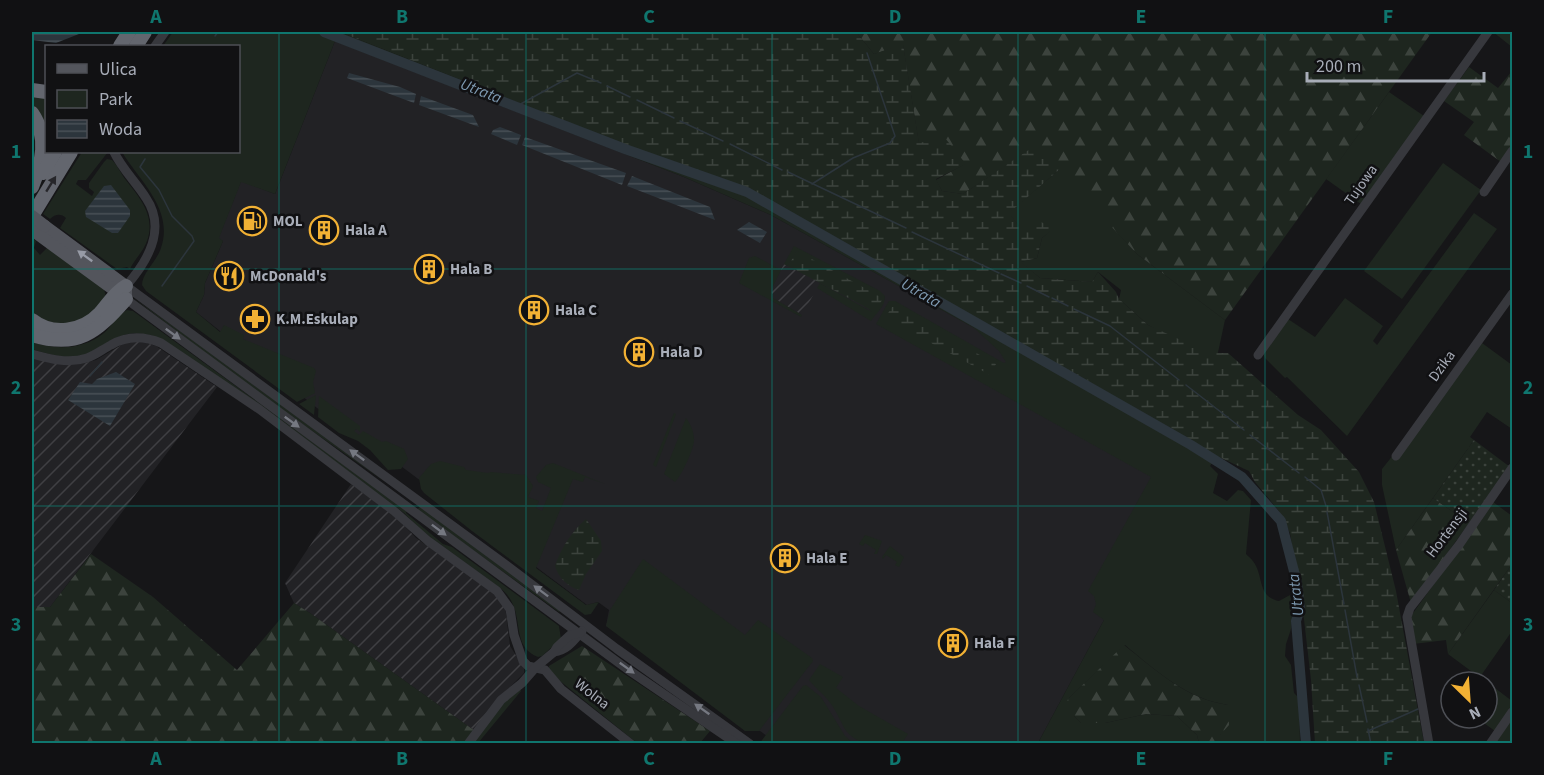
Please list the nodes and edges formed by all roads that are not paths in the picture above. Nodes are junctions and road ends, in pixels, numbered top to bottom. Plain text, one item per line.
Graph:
1 (129, 32) edge
2 (145, 32) edge
3 (165, 32) edge
4 (1488, 32) edge
5 (121, 45) edge
6 (137, 45) edge
7 (156, 45) edge
8 (32, 113) edge
9 (1512, 152) edge
10 (55, 153) edge
11 (70, 153) edge
12 (115, 153) edge
13 (32, 189) edge
14 (1484, 192) dead end
15 (32, 216) edge
16 (39, 230) edge
17 (123, 292) junction
18 (1512, 294) edge
19 (32, 320) edge
20 (32, 335) edge
21 (32, 354) edge
22 (1258, 355) dead end
23 (1396, 456) dead end
24 (1512, 468) edge
25 (587, 626) junction
26 (580, 633) junction
27 (536, 667) junction
28 (1512, 712) edge
29 (468, 744) edge
30 (631, 744) edge
31 (737, 744) edge
32 (750, 744) edge
33 (1429, 744) edge
34 (1490, 744) edge

1 - 5 highway
2 - 6 highway
3 - 7 street
4 - 22 street, Tujowa
8 - 13 highway
9 - 14 street
10 - 13 highway
15 -> 11 highway
12 - 17 street
15 - 16 main road, bridge
16 - 17 main road
17 - 19 highway
17 - 20 highway
25 -> 17 street
17 -> 26 street
18 - 23 street, Dzika
21 - 27 street, Wolna
24 - 33 street, Hortensji
25 - 26 street
32 -> 25 street
26 - 27 street
26 -> 31 street
27 - 29 street
27 - 30 street, Wolna
28 - 34 street

